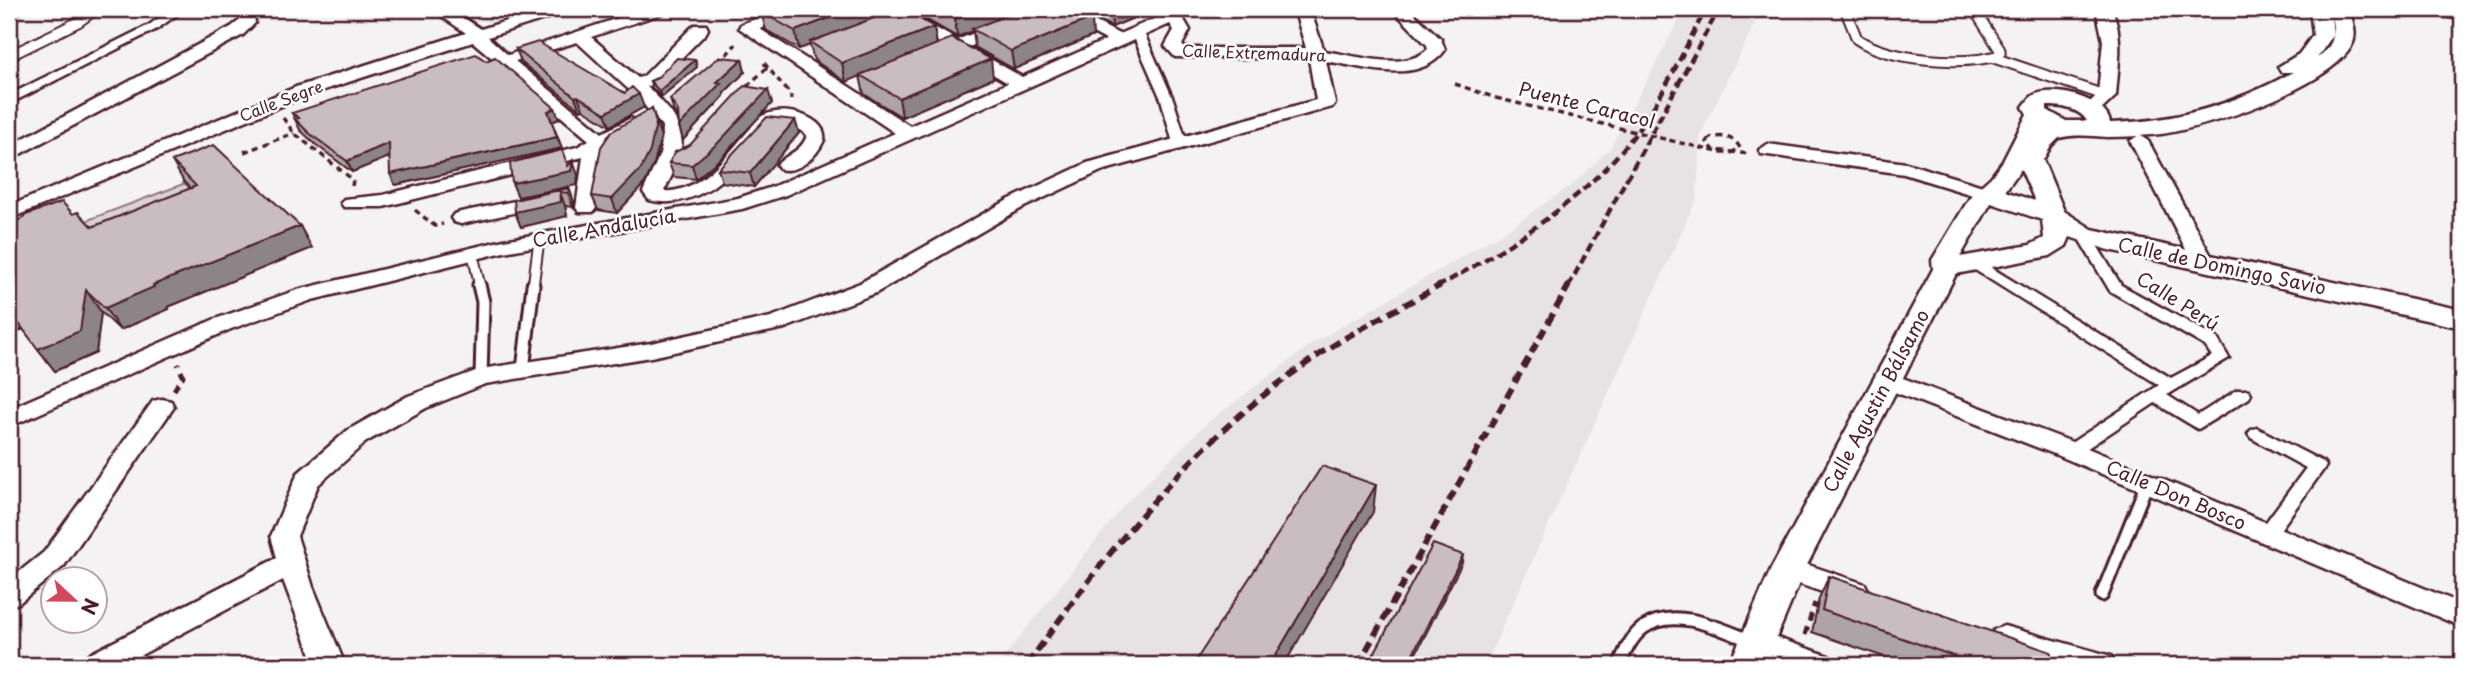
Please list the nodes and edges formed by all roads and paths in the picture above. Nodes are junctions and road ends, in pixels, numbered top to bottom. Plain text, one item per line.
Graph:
1 (96, 9) edge
2 (179, 9) edge
3 (236, 9) edge
4 (439, 9) edge
5 (560, 9) edge
6 (661, 9) edge
7 (800, 9) edge
8 (927, 9) edge
9 (1047, 9) edge
10 (1060, 9) edge
11 (1302, 9) edge
12 (1401, 9) edge
13 (1845, 9) edge
14 (1975, 9) edge
15 (2104, 9) edge
16 (2320, 9) edge
17 (2339, 9) edge
18 (2428, 9) edge
19 (899, 13) edge
20 (1181, 13) edge
21 (2462, 14) edge
22 (881, 26) edge
23 (700, 29) dead end
24 (478, 34) junction
25 (579, 35) junction
26 (615, 36) dead end
27 (1129, 37) junction
28 (737, 44) dead end
29 (957, 46) junction
30 (819, 50) edge
31 (1316, 53) junction
32 (726, 55) edge
33 (9, 56) edge
34 (1994, 58) junction
35 (795, 59) junction
36 (503, 60) junction
37 (919, 61) edge
38 (768, 67) dead end
39 (870, 82) edge
40 (1022, 84) junction
41 (1455, 84) dead end
42 (633, 86) junction
43 (747, 86) edge
44 (845, 92) junction
45 (9, 100) edge
46 (272, 104) junction
47 (667, 105) junction
48 (2090, 115) junction
49 (294, 133) junction
50 (909, 134) junction
51 (2136, 135) junction
52 (602, 142) junction
53 (694, 143) edge
54 (1180, 143) junction
55 (1714, 150) junction
56 (244, 152) dead end
57 (1762, 152) joint
58 (1731, 153) junction
59 (9, 154) edge
60 (669, 160) junction
61 (787, 165) dead end
62 (1989, 194) junction
63 (398, 197) junction
64 (351, 203) joint
65 (9, 213) edge
66 (2053, 215) junction
67 (461, 218) joint
68 (2083, 234) junction
69 (1958, 237) junction
70 (539, 240) junction
71 (474, 254) junction
72 (2012, 254) junction
73 (2204, 263) junction
74 (1959, 266) junction
75 (2462, 319) edge
76 (172, 346) junction
77 (523, 370) junction
78 (481, 377) junction
79 (1887, 380) junction
80 (2171, 385) junction
81 (2243, 394) dead end
82 (2155, 396) junction
83 (162, 407) joint
84 (9, 419) edge
85 (2257, 434) dead end
86 (2071, 451) junction
87 (2147, 483) junction
88 (2267, 533) junction
89 (292, 563) junction
90 (1788, 569) junction
91 (1822, 580) junction
92 (9, 595) edge
93 (2102, 595) dead end
94 (1883, 601) edge
95 (2462, 616) edge
96 (1981, 632) edge
97 (2018, 642) junction
98 (1752, 654) edge
99 (1809, 661) edge
100 (96, 665) edge
101 (330, 665) edge
102 (1619, 665) edge
103 (2048, 665) edge
104 (2101, 665) edge

1 - 33 lane
2 - 45 street
3 - 59 street
4 - 24 street
5 - 24 street, Calle Segre
6 - 25 street
7 - 35 street
8 - 19 street
9 - 29 street
10 - 27 street
11 - 31 street
12 - 31 street, Calle Extremadura
13 - 34 lane
14 - 34 lane
15 - 48 street
16 - 48 street
17 - 51 street
18 - 21 street
19 - 22 street
19 - 29 street
20 - 27 street, Calle Andalucía
20 - 31 street, Calle Extremadura
23 - 42 street
24 - 36 street
24 - 46 street, Calle Segre
25 - 26 street
25 - 36 street
25 - 42 street
27 - 40 street, Calle Andalucía
27 - 54 street
28 - 32 path
29 - 37 street
29 - 40 street
30 - 35 street
31 - 54 street
34 - 48 lane
35 - 44 street
36 - 52 street
38 - 43 path
39 - 44 street
40 - 50 street, Calle Andalucía
41 - 55 path, Puente Caracol, bridge
42 - 47 street
44 - 50 street
46 - 49 path
46 - 65 street, Calle Segre
47 - 52 street
47 - 60 street
48 - 51 street
48 - 62 street, Calle Agustin Bálsamo
48 - 66 street
49 - 56 path
49 - 64 path
50 - 70 street, Calle Andalucía
51 - 73 street
52 - 63 street
52 - 67 street
53 - 60 street
54 - 77 street
55 - 58 path, Puente Caracol
55 - 58 path, Puente Caracol, bridge
57 - 58 path, Puente Caracol
57 - 62 street
60 - 61 street
62 - 66 street, Calle de Domingo Savio
62 - 69 street, Calle Agustin Bálsamo
63 - 64 street
63 - 67 path
66 - 68 street, Calle de Domingo Savio
66 - 72 street
68 - 73 street, Calle de Domingo Savio
68 - 80 street, Calle Perú
69 - 72 street
69 - 74 street, Calle Agustin Bálsamo
70 - 71 street, Calle Andalucía
70 - 77 lane
71 - 76 street, Calle Andalucía
71 - 78 lane
72 - 74 street
73 - 75 street, Calle de Domingo Savio
74 - 79 street, Calle Agustin Bálsamo
74 - 80 street
76 - 83 path
76 - 84 street, Calle Andalucía
77 - 78 street
78 - 89 street
79 - 86 street, Calle Don Bosco
79 - 90 street, Calle Agustin Bálsamo
80 - 82 street, Calle Perú
81 - 82 street
82 - 86 street, Calle Perú
83 - 92 street
85 - 88 street
86 - 87 street, Calle Don Bosco
87 - 88 street, Calle Don Bosco
87 - 93 lane
88 - 95 street, Calle Don Bosco
89 - 100 street
89 - 101 street
90 - 91 street
90 - 98 street, Calle Agustin Bálsamo
91 - 94 street
91 - 99 path
96 - 97 street
97 - 103 lane
97 - 104 street
98 - 99 street
98 - 102 lane

